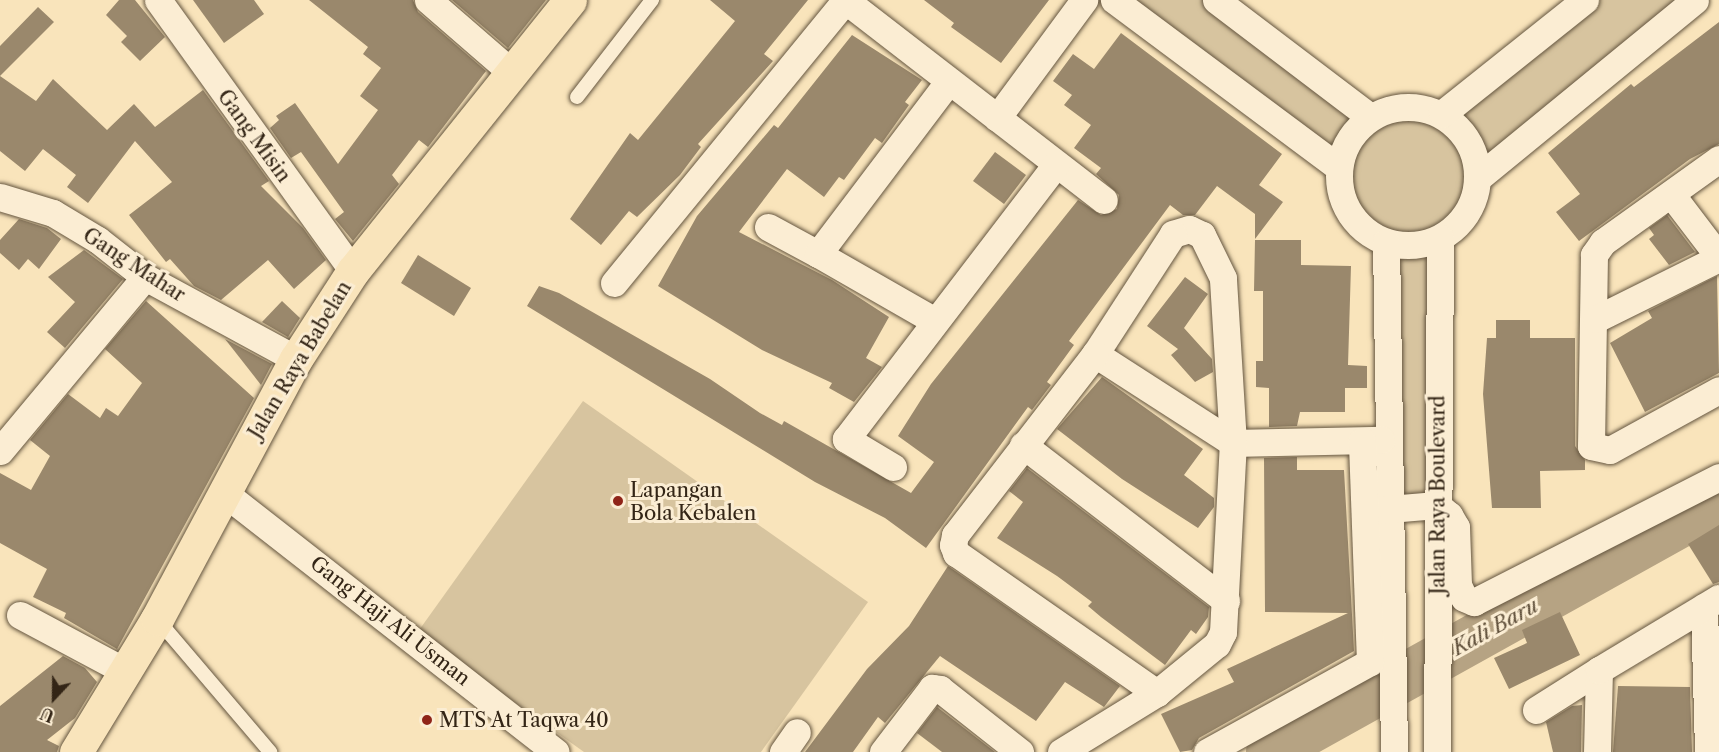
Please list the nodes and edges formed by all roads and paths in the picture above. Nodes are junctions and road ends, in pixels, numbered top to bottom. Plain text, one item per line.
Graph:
1 (158, 0) edge
2 (429, 0) edge
3 (570, 0) edge
4 (652, 0) edge
5 (845, 0) edge
6 (1084, 0) edge
7 (1114, 0) edge
8 (1216, 0) edge
9 (1585, 0) edge
10 (1695, 0) edge
11 (510, 71) junction
12 (949, 81) junction
13 (577, 97) dead end
14 (1442, 114) junction
15 (1370, 116) junction
16 (997, 118) junction
17 (1719, 159) edge
18 (1056, 164) junction
19 (1338, 166) junction
20 (1479, 177) junction
21 (1671, 194) junction
22 (0, 196) edge
23 (1104, 201) dead end
24 (768, 227) dead end
25 (1440, 238) junction
26 (1386, 242) junction
27 (818, 254) junction
28 (1719, 258) edge
29 (353, 271) junction
30 (145, 277) junction
31 (614, 283) dead end
32 (1596, 319) junction
33 (935, 321) junction
34 (1095, 354) junction
35 (296, 359) junction
36 (1719, 390) edge
37 (1391, 440) junction
38 (1362, 441) junction
39 (1233, 443) junction
40 (1023, 445) junction
41 (0, 451) edge
42 (893, 466) dead end
43 (1719, 477) edge
44 (223, 492) junction
45 (1437, 505) junction
46 (1392, 508) junction
47 (1365, 511) junction
48 (1226, 601) junction
49 (1711, 602) edge
50 (20, 615) dead end
51 (157, 619) junction
52 (1599, 670) junction
53 (125, 671) junction
54 (1157, 693) junction
55 (1536, 710) dead end
56 (76, 752) edge
57 (270, 752) edge
58 (556, 752) edge
59 (883, 752) edge
60 (1020, 752) edge
61 (1061, 752) edge
62 (1207, 752) edge
63 (1394, 752) edge
64 (1437, 752) edge
65 (1597, 752) edge
66 (1708, 752) edge

1 - 29 street, Gang Misin
2 - 11 street
3 - 11 main road, Jalan Raya Babelan
4 - 13 lane
5 - 12 street
5 - 31 street
6 - 16 street
7 - 19 street
8 - 15 street
9 - 14 street
10 - 20 street
11 - 29 main road, Jalan Raya Babelan
12 - 16 street
12 - 27 street
14 - 15 street
14 - 20 street
15 - 19 street
16 - 18 street
17 - 21 street
18 - 23 street
18 - 33 street
19 - 26 street
20 - 25 street
21 - 28 street
21 - 32 street
22 - 30 street, Gang Mahar
24 - 27 street
25 - 26 street
25 - 45 street, Jalan Raya Boulevard
26 - 37 street
27 - 33 street
28 - 32 street
29 - 35 main road, Jalan Raya Babelan
30 - 35 street, Gang Mahar
30 - 41 street
32 - 36 street
33 - 42 street
34 - 39 street
34 - 39 street
34 - 40 street
35 - 44 main road, Jalan Raya Babelan
37 - 38 street
37 - 46 street
38 - 39 street
38 - 47 street
39 - 48 street
40 - 48 street
40 - 54 street
43 - 45 street
44 - 51 main road, Jalan Raya Babelan
44 - 58 street, Gang Haji Ali Usman
45 - 46 street
45 - 64 street, Jalan Raya Boulevard
46 - 47 street
46 - 63 street
47 - 62 street
48 - 54 street
49 - 52 street
49 - 66 street
50 - 53 street
51 - 53 main road, Jalan Raya Babelan
51 - 57 lane
52 - 55 street
52 - 65 street
53 - 56 main road, Jalan Raya Babelan
54 - 61 street
59 - 60 street

